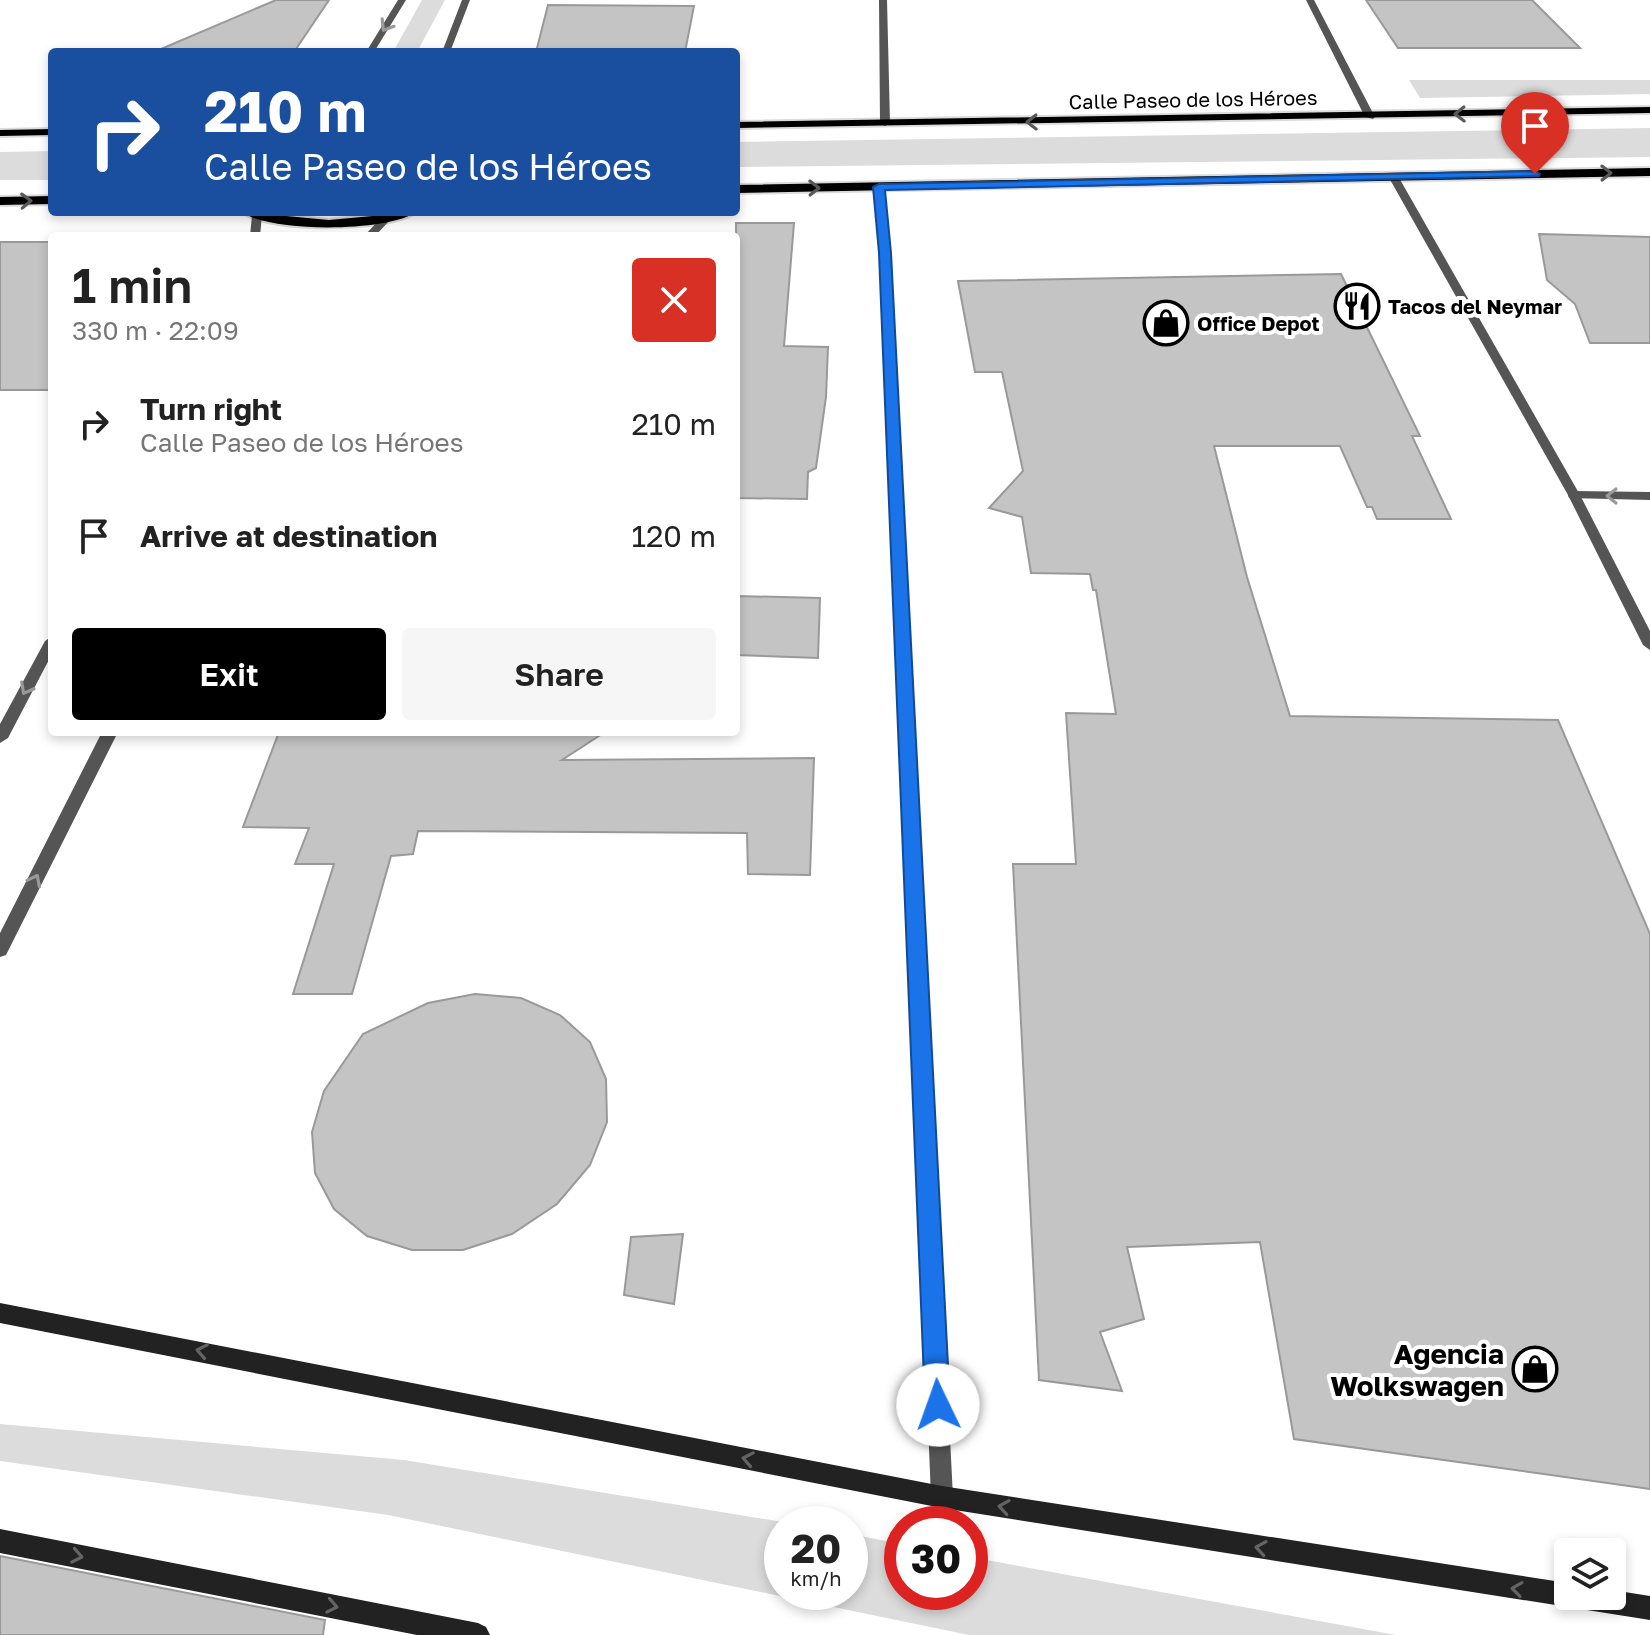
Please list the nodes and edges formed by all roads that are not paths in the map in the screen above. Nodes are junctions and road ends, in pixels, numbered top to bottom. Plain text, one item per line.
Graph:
1 (402, 0) edge
2 (466, 0) edge
3 (883, 0) edge
4 (1310, 0) edge
5 (372, 48) edge
6 (448, 48) edge
7 (1650, 110) edge
8 (1370, 117) junction
9 (885, 123) junction
10 (740, 125) edge
11 (48, 132) edge
12 (0, 133) edge
13 (1650, 172) edge
14 (1393, 176) junction
15 (879, 187) junction
16 (740, 189) edge
17 (48, 200) edge
18 (0, 201) edge
19 (263, 216) edge
20 (395, 216) edge
21 (387, 218) junction
22 (373, 232) edge
23 (1574, 495) junction
24 (1650, 496) edge
25 (1650, 645) edge
26 (48, 648) edge
27 (108, 736) edge
28 (0, 738) edge
29 (0, 950) edge
30 (0, 1313) edge
31 (942, 1497) junction
32 (0, 1541) edge
33 (1650, 1608) edge
34 (478, 1635) edge

1 -> 5 street
2 - 6 street
3 - 9 street
4 - 8 street
7 -> 8 main road, Calle Paseo de los Héroes
8 -> 9 main road, Calle Paseo de los Héroes
9 - 10 main road, Calle Paseo de los Héroes
11 - 12 main road
14 -> 13 main road
14 - 15 main road
14 - 23 street
16 -> 15 main road
15 - 31 street
18 -> 17 main road
19 - 21 main road
20 - 21 main road
21 - 22 street
24 -> 23 street
23 - 25 street
26 -> 28 street
29 -> 27 street
31 -> 30 main road
33 -> 31 main road
32 -> 34 main road

